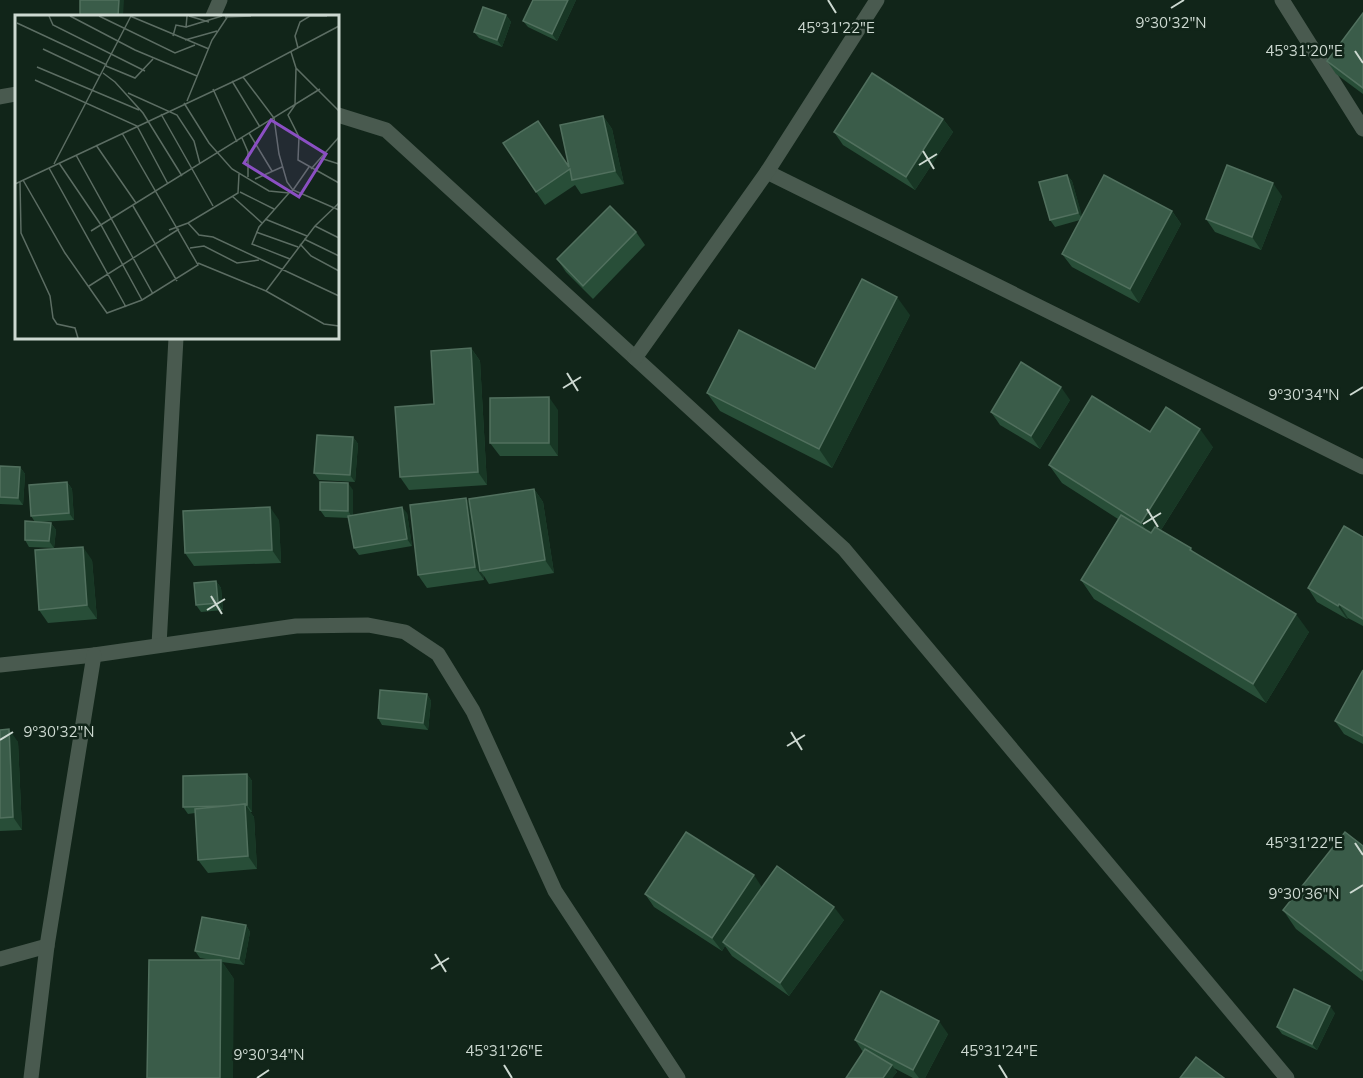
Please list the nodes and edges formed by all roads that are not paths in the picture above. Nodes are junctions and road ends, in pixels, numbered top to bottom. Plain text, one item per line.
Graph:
1 (220, 0) edge
2 (877, 0) edge
3 (1282, 0) edge
4 (213, 15) edge
5 (15, 94) edge
6 (0, 97) edge
7 (339, 114) edge
8 (1363, 129) edge
9 (767, 172) junction
10 (176, 339) edge
11 (635, 358) junction
12 (1363, 467) edge
13 (159, 645) junction
14 (94, 655) junction
15 (0, 665) edge
16 (47, 946) junction
17 (0, 958) edge
18 (31, 1078) edge
19 (678, 1078) edge
20 (1287, 1078) edge

1 - 4 street
2 - 9 street
3 - 8 street
5 - 6 street
7 - 11 street
9 - 11 street
9 - 12 street
10 - 13 street
11 - 20 street
13 - 14 street
13 - 19 street
14 - 15 street
14 - 16 street
16 - 17 street
16 - 18 street

